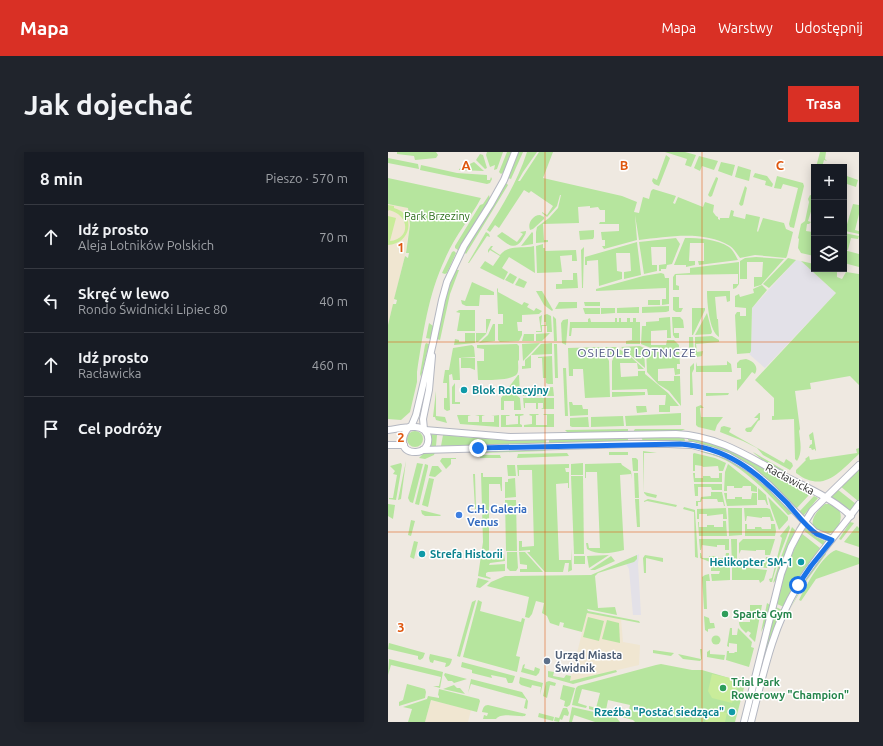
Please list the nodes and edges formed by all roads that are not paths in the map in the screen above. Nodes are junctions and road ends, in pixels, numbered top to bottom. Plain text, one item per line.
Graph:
1 (515, 152) edge
2 (433, 343) junction
3 (410, 427) junction
4 (388, 430) edge
5 (425, 430) junction
6 (388, 445) edge
7 (404, 445) junction
8 (423, 450) junction
9 (859, 465) edge
10 (825, 498) junction
11 (859, 504) edge
12 (850, 516) junction
13 (805, 522) junction
14 (832, 540) junction
15 (744, 722) edge
16 (751, 722) edge

1 - 2 street
2 - 3 street
2 - 5 street
3 - 4 street
3 - 5 street
3 - 7 street
5 - 8 street
5 - 10 street, Racławicka
6 - 7 street
7 - 8 street
8 - 13 street, Racławicka
9 - 10 street
10 - 12 street, Racławicka
10 - 13 street
11 - 12 street
12 - 14 street
13 - 14 street, Racławicka
13 - 15 street
14 - 16 street

